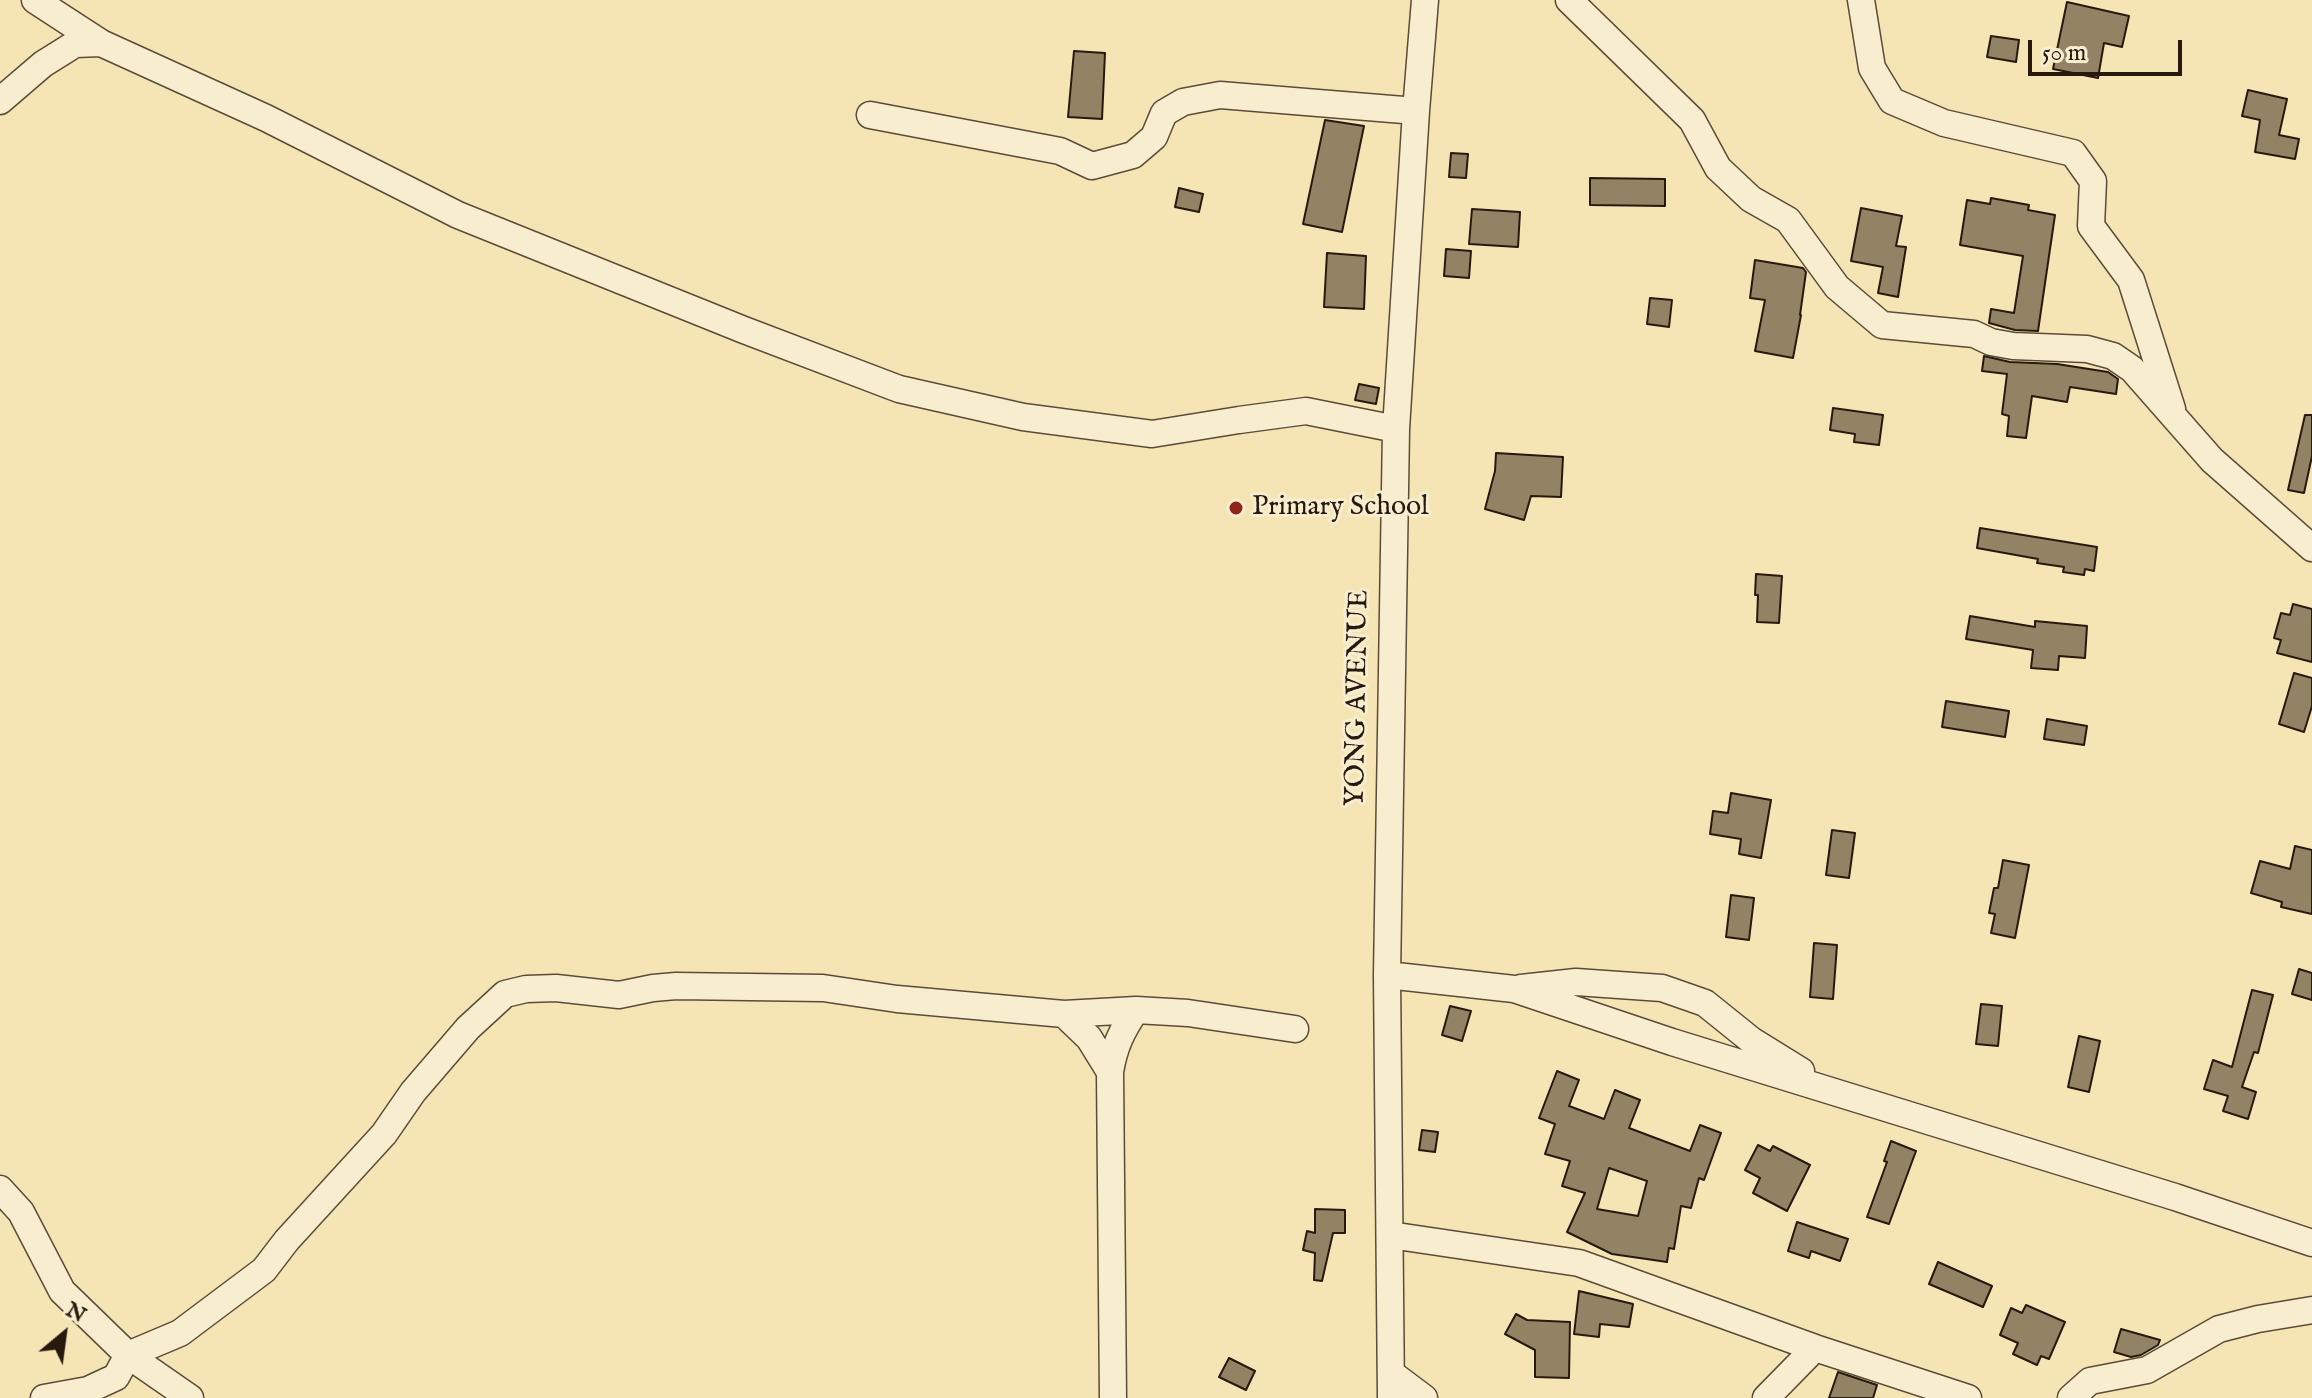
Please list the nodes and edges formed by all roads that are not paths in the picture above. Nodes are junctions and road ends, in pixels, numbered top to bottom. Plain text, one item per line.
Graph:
1 (35, 0) edge
2 (1425, 0) edge
3 (1569, 0) edge
4 (1861, 0) edge
5 (101, 43) junction
6 (0, 101) edge
7 (1416, 111) junction
8 (870, 115) dead end
9 (2176, 420) junction
10 (1396, 429) junction
11 (2312, 548) edge
12 (1387, 975) junction
13 (1514, 989) junction
14 (1136, 1010) junction
15 (1064, 1014) junction
16 (1295, 1029) dead end
17 (1110, 1072) junction
18 (1834, 1091) junction
19 (0, 1189) edge
20 (1390, 1235) junction
21 (2312, 1243) edge
22 (2312, 1310) edge
23 (1815, 1348) junction
24 (128, 1355) junction
25 (1392, 1386) edge
26 (44, 1398) edge
27 (190, 1398) edge
28 (1113, 1398) edge
29 (1424, 1398) edge
30 (1766, 1398) edge
31 (1968, 1398) edge
32 (2071, 1398) edge

1 - 5 street
2 - 7 street, YONG AVENUE
3 - 9 street
4 - 9 street
5 - 6 street
5 - 10 street
7 - 8 street
7 - 10 street, YONG AVENUE
9 - 11 street
10 - 12 street, YONG AVENUE
12 - 13 street
12 - 20 street, YONG AVENUE
13 - 18 street
13 - 18 street
14 - 15 street
14 - 16 street
14 - 17 street
15 - 17 street
15 - 24 street
17 - 28 street
18 - 21 street
19 - 24 street
20 - 23 street
20 - 25 street, YONG AVENUE
22 - 32 street
23 - 30 street
23 - 31 street
24 - 26 street
24 - 27 street
25 - 29 street

